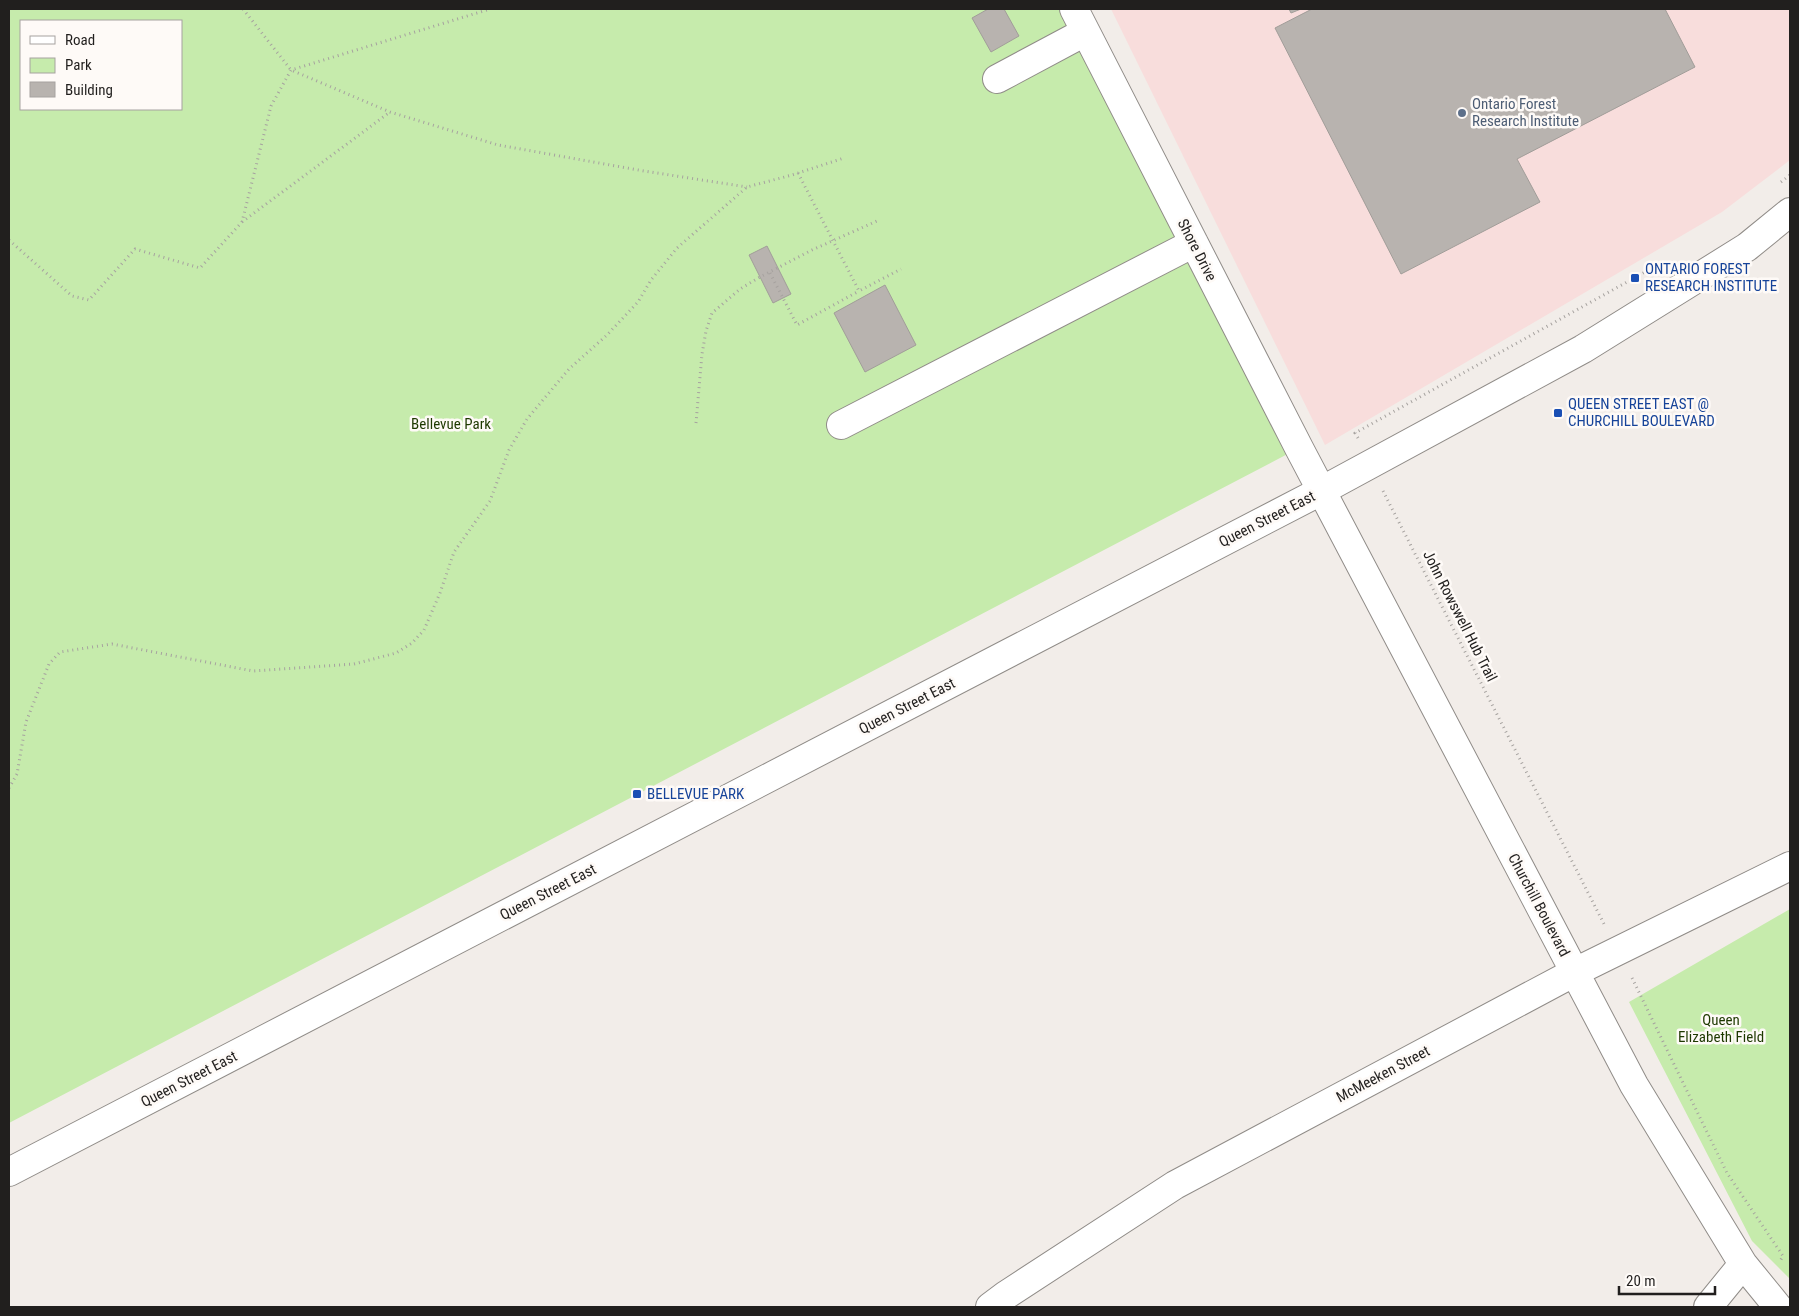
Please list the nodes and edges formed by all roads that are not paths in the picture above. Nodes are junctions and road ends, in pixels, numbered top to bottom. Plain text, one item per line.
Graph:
1 (1079, 20) edge
2 (998, 79) dead end
3 (1790, 212) edge
4 (1194, 243) junction
5 (841, 425) dead end
6 (1321, 491) junction
7 (1790, 866) edge
8 (1575, 972) junction
9 (9, 1172) edge
10 (1742, 1264) junction
11 (990, 1307) edge
12 (1708, 1307) edge
13 (1778, 1307) edge

1 - 2 street
1 - 4 street, Shore Drive
3 - 6 street, Queen Street East
4 - 5 street
4 - 6 street, Shore Drive
6 - 8 street, Churchill Boulevard
6 - 9 street, Queen Street East
7 - 8 street, McMeeken Street
8 - 10 street, Churchill Boulevard
8 - 11 street, McMeeken Street
10 - 12 street
10 - 13 street, Churchill Boulevard

